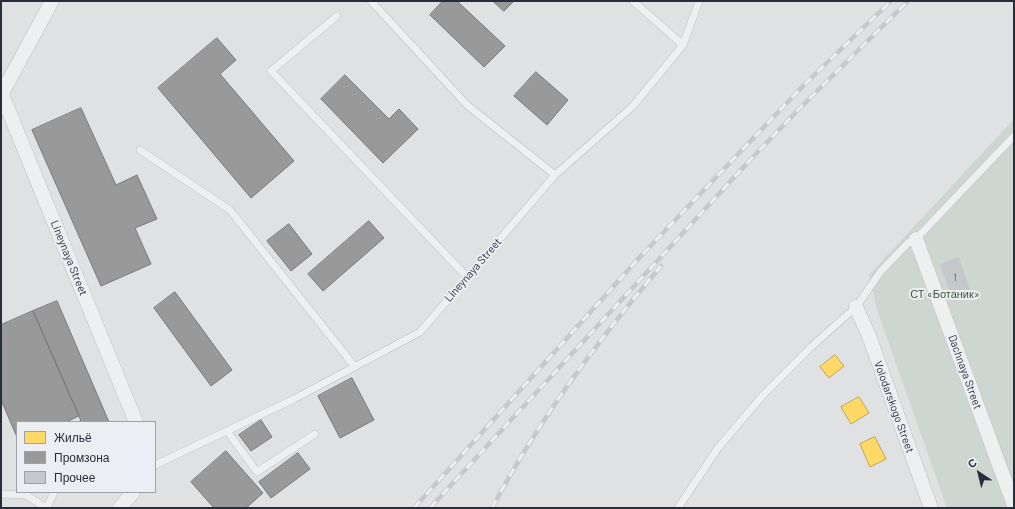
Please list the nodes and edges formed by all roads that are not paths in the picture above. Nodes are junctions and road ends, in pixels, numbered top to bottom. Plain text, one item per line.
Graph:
1 (52, 1) edge
2 (371, 1) edge
3 (632, 1) edge
4 (699, 1) edge
5 (337, 16) dead end
6 (683, 45) junction
7 (1, 95) edge
8 (1014, 136) edge
9 (140, 150) dead end
10 (555, 175) junction
11 (916, 239) junction
12 (467, 277) junction
13 (856, 306) junction
14 (355, 367) junction
15 (136, 421) edge
16 (227, 431) junction
17 (315, 434) dead end
18 (156, 465) edge
19 (54, 493) edge
20 (132, 493) edge
21 (1, 494) edge
22 (1014, 505) edge
23 (46, 508) edge
24 (120, 508) edge
25 (678, 508) edge
26 (931, 508) edge

1 - 7 street
2 - 10 lane
3 - 6 lane
4 - 6 lane, Lineynaya Street
5 - 12 lane
6 - 10 lane, Lineynaya Street
7 - 15 street, Lineynaya Street
8 - 11 lane
9 - 14 lane
10 - 12 lane, Lineynaya Street
11 - 13 lane
11 - 22 street, Dachnaya Street
12 - 14 lane, Lineynaya Street
13 - 25 lane
13 - 26 street, Volodarskogo Street
14 - 16 lane, Lineynaya Street
16 - 17 lane
16 - 18 lane, Lineynaya Street
19 - 23 lane
20 - 24 street
21 - 23 lane

